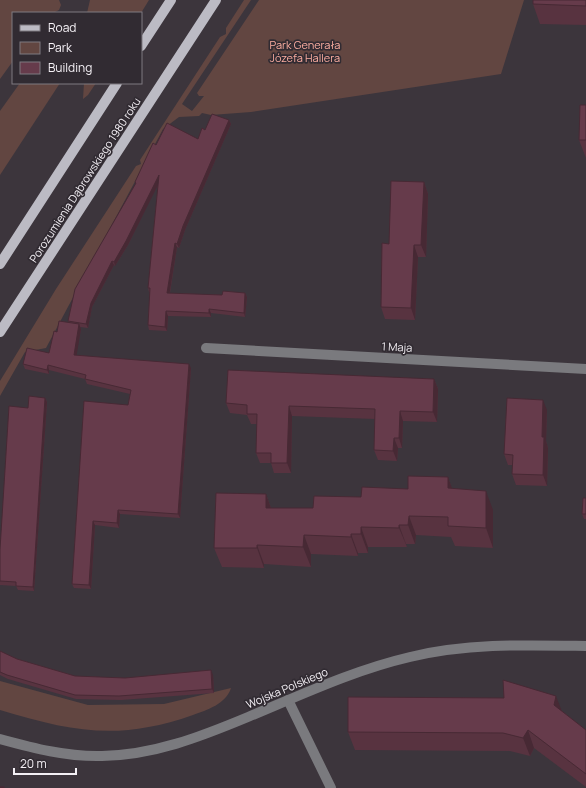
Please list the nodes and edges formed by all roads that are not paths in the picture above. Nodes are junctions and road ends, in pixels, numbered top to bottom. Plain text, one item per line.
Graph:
1 (171, 0) edge
2 (216, 0) edge
3 (142, 44) edge
4 (116, 84) edge
5 (0, 264) edge
6 (0, 332) edge
7 (206, 348) dead end
8 (586, 369) edge
9 (586, 646) edge
10 (288, 700) junction
11 (0, 739) edge
12 (331, 788) edge

1 - 3 main road
2 - 6 main road, Porozumienia Dąbrowskiego 1980 roku
4 - 5 main road
7 - 8 street, 1 Maja
9 - 10 street, Wojska Polskiego
10 - 11 street, Wojska Polskiego
10 - 12 street

